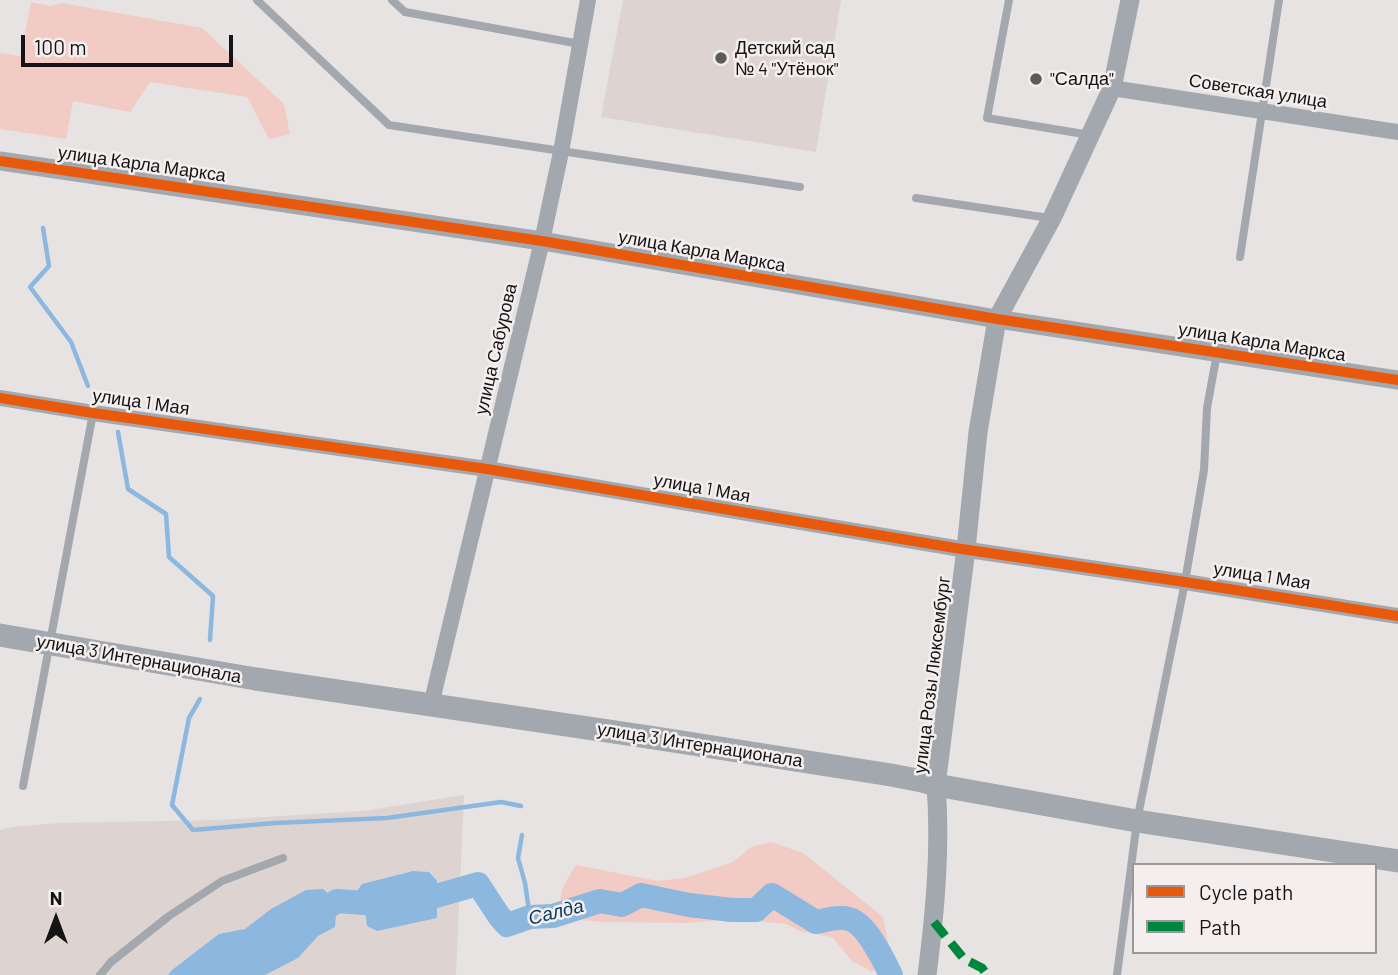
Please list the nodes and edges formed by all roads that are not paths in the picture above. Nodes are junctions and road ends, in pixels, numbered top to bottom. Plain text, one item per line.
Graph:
1 (257, 0) edge
2 (392, 0) edge
3 (588, 0) edge
4 (1009, 0) edge
5 (1130, 0) edge
6 (1279, 0) edge
7 (580, 44) junction
8 (1112, 88) junction
9 (1262, 111) junction
10 (1398, 132) edge
11 (1092, 135) junction
12 (561, 152) junction
13 (0, 160) edge
14 (800, 187) dead end
15 (916, 198) dead end
16 (1052, 218) junction
17 (542, 241) junction
18 (1240, 257) dead end
19 (997, 319) junction
20 (1217, 353) junction
21 (1398, 380) edge
22 (0, 398) edge
23 (93, 413) junction
24 (487, 469) junction
25 (966, 549) junction
26 (1185, 582) junction
27 (1398, 616) edge
28 (0, 635) edge
29 (49, 643) junction
30 (431, 705) junction
31 (936, 785) junction
32 (23, 786) dead end
33 (1137, 821) junction
34 (283, 858) dead end
35 (1398, 861) edge
36 (100, 975) edge
37 (927, 975) edge
38 (1117, 975) edge

1 - 12 lane
2 - 7 lane
3 - 7 street, улица Сабурова
4 - 11 lane
5 - 8 street, улица Розы Люксембург
6 - 9 lane
7 - 12 street, улица Сабурова
8 - 9 street, Советская улица
8 - 11 street, улица Розы Люксембург
9 - 10 street, Советская улица
9 - 18 lane
11 - 16 street, улица Розы Люксембург
12 - 14 lane
12 - 17 street, улица Сабурова
13 - 17 street, улица Карла Маркса
15 - 16 lane
16 - 19 street, улица Розы Люксембург
17 - 19 street, улица Карла Маркса
17 - 24 street, улица Сабурова
19 - 20 street, улица Карла Маркса
19 - 25 street, улица Розы Люксембург
20 - 21 street, улица Карла Маркса
20 - 26 lane
22 - 23 street, улица 1 Мая
23 - 24 street, улица 1 Мая
23 - 29 lane
24 - 25 street, улица 1 Мая
24 - 30 street, улица Сабурова
25 - 26 street, улица 1 Мая
25 - 31 street, улица Розы Люксембург
26 - 27 street, улица 1 Мая
26 - 33 lane
28 - 29 main road, улица 3 Интернационала
29 - 30 main road, улица 3 Интернационала
29 - 32 lane
30 - 31 main road, улица 3 Интернационала
31 - 33 main road, улица 3 Интернационала
31 - 37 street, улица Розы Люксембург
33 - 35 main road, улица 3 Интернационала
33 - 38 lane
34 - 36 lane

